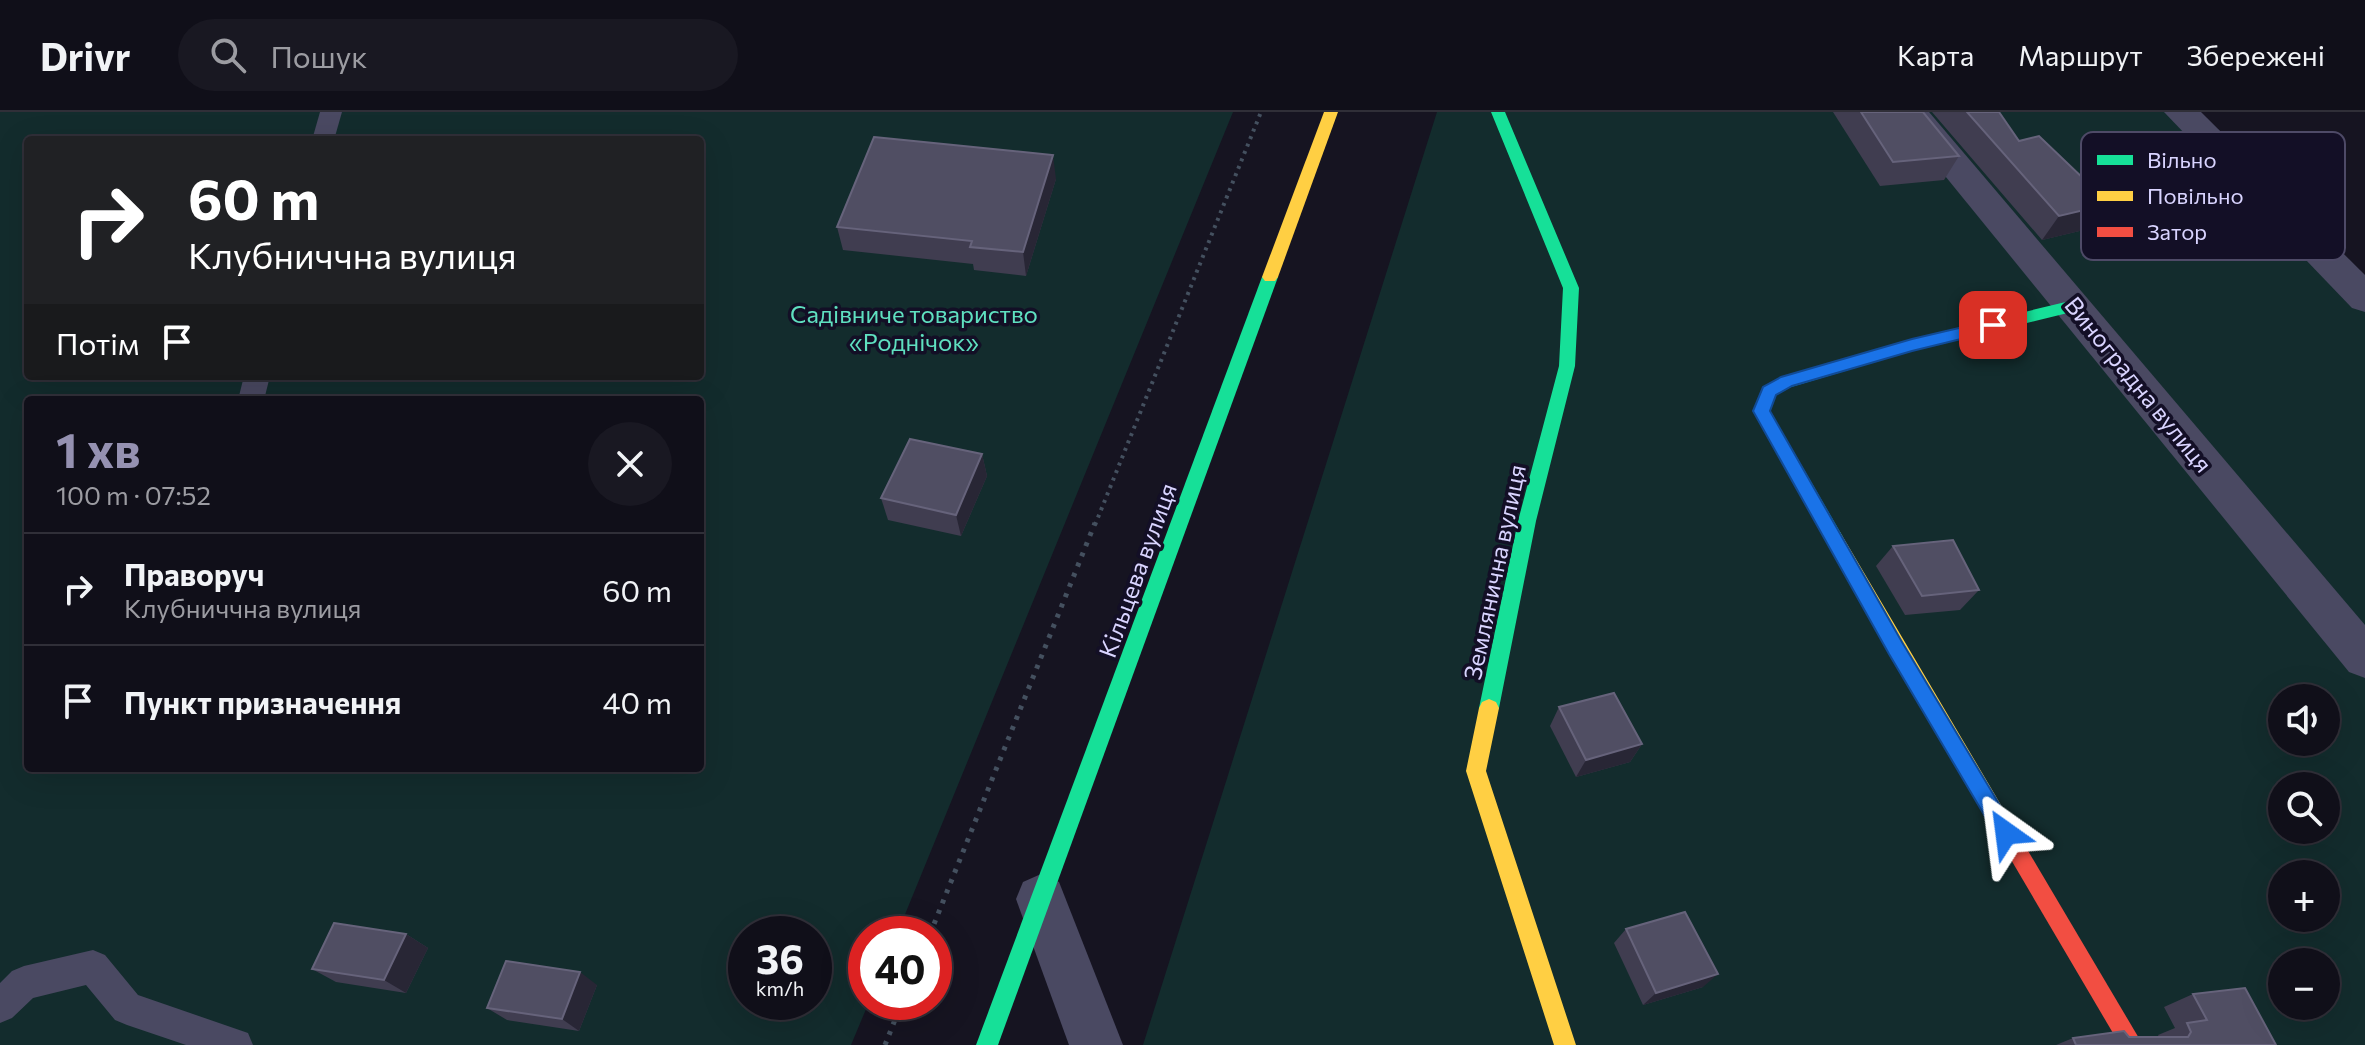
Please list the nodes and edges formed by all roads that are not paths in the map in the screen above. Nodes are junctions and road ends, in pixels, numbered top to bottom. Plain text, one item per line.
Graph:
1 (331, 112) edge
2 (1331, 112) edge
3 (1498, 112) edge
4 (1910, 112) edge
5 (2181, 112) edge
6 (2201, 132) edge
7 (324, 136) edge
8 (2327, 260) edge
9 (2365, 298) edge
10 (2074, 306) junction
11 (2365, 658) edge
12 (1041, 899) junction
13 (0, 1006) edge
14 (236, 1045) edge
15 (987, 1045) edge
16 (1096, 1045) edge
17 (1565, 1045) edge
18 (2132, 1045) edge

1 - 7 lane
2 - 12 street, Кільцева вулиця
3 - 17 street, Землянична вулиця
4 - 10 street, Виноградна вулиця
5 - 6 street
8 - 9 street
10 - 11 street, Виноградна вулиця
10 - 18 street
12 - 15 street, Кільцева вулиця
12 - 16 street
13 - 14 lane

